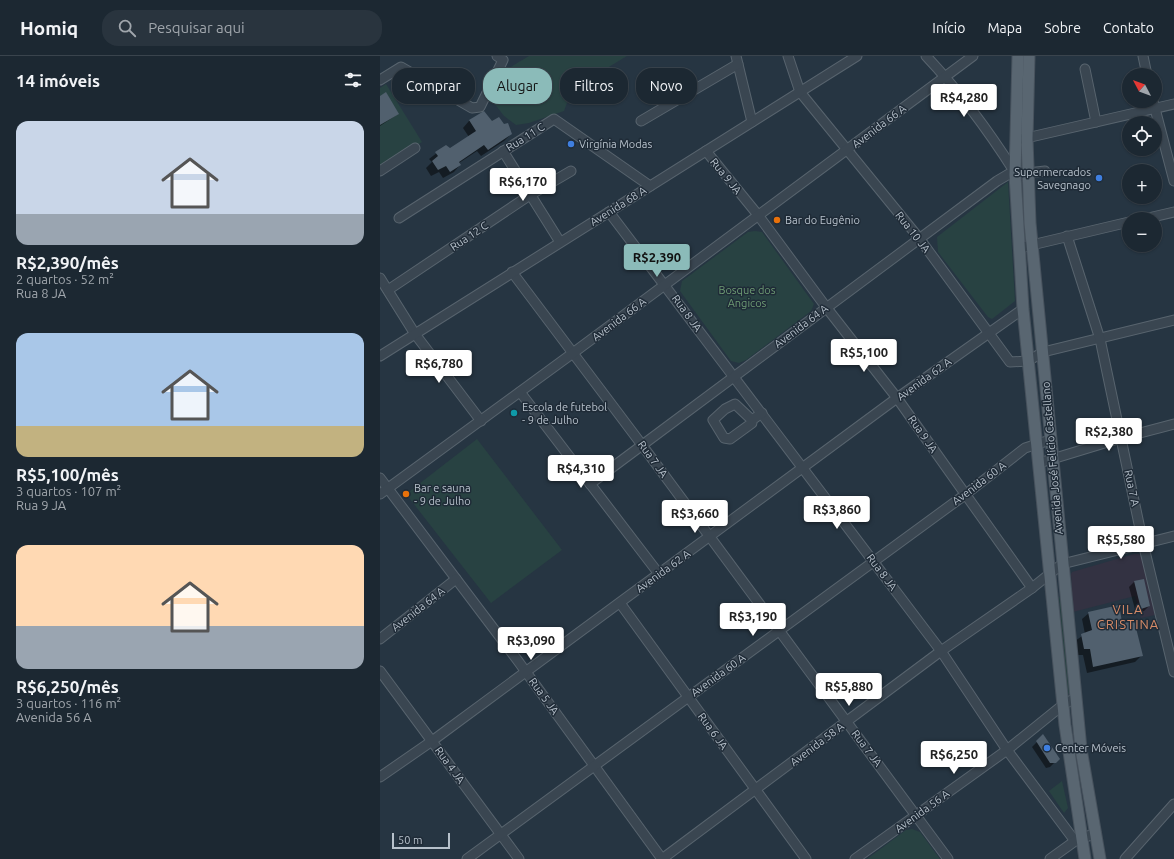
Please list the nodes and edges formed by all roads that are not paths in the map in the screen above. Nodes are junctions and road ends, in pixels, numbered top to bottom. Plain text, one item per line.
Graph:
1 (788, 56) edge
2 (857, 56) edge
3 (926, 56) edge
4 (973, 56) edge
5 (1018, 56) edge
6 (1029, 56) edge
7 (1143, 56) edge
8 (500, 58) edge
9 (737, 60) edge
10 (1146, 68) edge
11 (1085, 69) dead end
12 (945, 77) junction
13 (380, 80) edge
14 (800, 92) junction
15 (1174, 104) edge
16 (1162, 105) edge
17 (1144, 108) edge
18 (1155, 108) edge
19 (641, 121) dead end
20 (752, 122) junction
21 (1096, 122) junction
22 (1021, 139) junction
23 (415, 148) dead end
24 (846, 150) junction
25 (503, 151) junction
26 (706, 151) junction
27 (380, 171) edge
28 (571, 171) dead end
29 (1014, 171) junction
30 (1045, 171) dead end
31 (1028, 173) junction
32 (1174, 181) edge
33 (650, 186) junction
34 (530, 195) junction
35 (609, 212) junction
36 (1174, 212) edge
37 (758, 215) junction
38 (1162, 215) edge
39 (398, 218) dead end
40 (1122, 224) edge
41 (1067, 236) junction
42 (919, 238) junction
43 (560, 242) junction
44 (1032, 244) junction
45 (1019, 248) junction
46 (512, 272) junction
47 (666, 284) junction
48 (383, 285) edge
49 (826, 307) junction
50 (1023, 309) junction
51 (1174, 320) edge
52 (988, 332) junction
53 (414, 334) junction
54 (1100, 339) junction
55 (1043, 352) junction
56 (573, 353) junction
57 (382, 354) edge
58 (1028, 361) junction
59 (733, 376) junction
60 (520, 392) junction
61 (897, 398) junction
62 (762, 413) junction
63 (752, 420) dead end
64 (481, 421) junction
65 (1174, 424) edge
66 (1121, 438) junction
67 (1050, 440) junction
68 (1035, 444) junction
69 (642, 445) junction
70 (1053, 459) junction
71 (1039, 463) junction
72 (803, 468) junction
73 (380, 478) edge
74 (590, 484) junction
75 (384, 491) edge
76 (966, 494) junction
77 (710, 536) junction
78 (1174, 536) edge
79 (1144, 543) junction
80 (874, 561) junction
81 (1062, 564) junction
82 (659, 574) junction
83 (1050, 574) junction
84 (456, 579) junction
85 (1032, 588) junction
86 (620, 603) junction
87 (780, 630) junction
88 (380, 639) edge
89 (941, 651) junction
90 (380, 671) edge
91 (526, 672) junction
92 (1174, 672) edge
93 (688, 697) junction
94 (1076, 698) junction
95 (1064, 704) junction
96 (847, 721) junction
97 (432, 741) junction
98 (1007, 750) junction
99 (595, 766) junction
100 (380, 777) edge
101 (755, 789) junction
102 (1174, 804) edge
103 (917, 815) junction
104 (1096, 833) junction
105 (501, 834) junction
106 (1078, 839) junction
107 (467, 859) edge
108 (519, 859) edge
109 (662, 859) edge
110 (806, 859) edge
111 (855, 859) edge
112 (948, 859) edge
113 (1050, 859) edge
114 (1085, 859) edge
115 (1100, 859) edge
116 (1125, 859) edge

1 - 14 street
2 - 14 street, Avenida 68 A
3 - 12 street
4 - 12 street, Avenida 66 A
5 - 22 main road, Avenida José Felício Castellano
6 - 22 main road, Avenida José Felício Castellano
7 - 10 street
8 - 13 street
9 - 19 street
9 - 20 street
11 - 21 street
12 - 24 street, Avenida 66 A
12 - 29 street
14 - 20 street, Avenida 68 A
14 - 24 street, Rua 10 JA
15 - 16 street
17 - 21 street
18 - 32 street
20 - 26 street, Avenida 68 A
21 - 22 street
22 - 29 main road, Avenida José Felício Castellano
22 - 31 main road, Avenida José Felício Castellano
23 - 27 street
24 - 37 street, Avenida 66 A
24 - 42 street, Rua 10 JA
25 - 33 street, Rua 11 C
25 - 34 street
25 - 39 street, Rua 11 C
26 - 33 street, Avenida 68 A
26 - 37 street, Rua 9 JA
28 - 34 street, Rua 12 C
29 - 31 street
29 - 42 street, Avenida 64 A
29 - 45 main road, Avenida José Felício Castellano
30 - 31 street
31 - 44 main road, Avenida José Felício Castellano
33 - 35 street, Avenida 68 A
34 - 43 street
34 - 48 street, Rua 12 C
35 - 43 street, Avenida 68 A
35 - 47 street, Rua 8 JA
36 - 38 street
37 - 47 street, Avenida 66 A
37 - 49 street, Rua 9 JA
40 - 41 street
41 - 44 street
41 - 54 street, Rua 7 A
42 - 49 street, Avenida 64 A
42 - 52 street, Rua 10 JA
43 - 46 street, Avenida 68 A
44 - 45 street
44 - 55 main road, Avenida José Felício Castellano
45 - 50 main road, Avenida José Felício Castellano
46 - 53 street, Avenida 68 A
46 - 56 street, Rua 7 JA
47 - 56 street, Avenida 66 A
47 - 59 street, Rua 8 JA
48 - 53 street
49 - 59 street, Avenida 64 A
49 - 61 street, Rua 9 JA
50 - 52 street, Avenida 62 A
50 - 58 main road, Avenida José Felício Castellano
51 - 54 street
52 - 58 street, Rua 10 JA
52 - 61 street, Avenida 62 A
53 - 57 street, Avenida 68 A
53 - 64 street
54 - 55 street
54 - 66 street, Rua 7 A
55 - 58 street
55 - 67 main road, Avenida José Felício Castellano
56 - 60 street, Avenida 66 A
56 - 69 street, Rua 7 JA
58 - 68 main road, Avenida José Felício Castellano
59 - 62 street, Rua 8 JA
59 - 69 street, Avenida 64 A
60 - 64 street, Avenida 66 A
60 - 74 street
61 - 72 street, Avenida 62 A
61 - 76 street, Rua 9 JA
62 - 63 street
62 - 72 street, Rua 8 JA
64 - 75 street, Avenida 66 A
65 - 66 street
66 - 70 street
66 - 79 street, Rua 7 A
67 - 68 street, Avenida 60 A
67 - 70 main road, Avenida José Felício Castellano
68 - 71 main road, Avenida José Felício Castellano
68 - 76 street, Avenida 60 A
69 - 74 street, Avenida 64 A
69 - 77 street, Rua 7 JA
70 - 71 street
70 - 81 main road, Avenida José Felício Castellano
71 - 83 main road, Avenida José Felício Castellano
72 - 77 street, Avenida 62 A
72 - 80 street, Rua 8 JA
73 - 75 street, Rua 5 JA
74 - 82 street
75 - 84 street, Rua 5 JA
76 - 80 street, Avenida 60 A
76 - 85 street, Rua 9 JA
77 - 82 street, Avenida 62 A
77 - 87 street, Rua 7 JA
78 - 79 street
79 - 81 street
79 - 92 street, Rua 7 A
80 - 87 street, Avenida 60 A
80 - 89 street, Rua 8 JA
81 - 83 street, Avenida 58 A
81 - 94 main road, Avenida José Felício Castellano
82 - 86 street, Avenida 62 A
83 - 85 street, Avenida 58 A
83 - 95 main road, Avenida José Felício Castellano
84 - 88 street, Avenida 64 A
84 - 91 street, Rua 5 JA
85 - 89 street, Avenida 58 A
86 - 91 street, Avenida 62 A
86 - 93 street, Rua 6 JA
87 - 93 street, Avenida 60 A
87 - 96 street, Rua 7 JA
89 - 96 street, Avenida 58 A
89 - 98 street, Rua 8 JA
90 - 97 street, Rua 4 JA
91 - 97 street, Avenida 62 A
91 - 99 street, Rua 5 JA
93 - 99 street, Avenida 60 A
93 - 101 street, Rua 6 JA
94 - 95 street, Avenida 56 A
94 - 104 main road, Avenida José Felício Castellano
95 - 98 street, Avenida 56 A
95 - 106 main road, Avenida José Felício Castellano
96 - 101 street, Avenida 58 A
96 - 103 street, Rua 7 JA
97 - 100 street, Avenida 62 A
97 - 105 street, Rua 4 JA
98 - 103 street, Avenida 56 A
98 - 106 street, Rua 8 JA
99 - 105 street, Avenida 60 A
99 - 109 street, Rua 5 JA
101 - 109 street, Avenida 58 A
101 - 110 street, Rua 6 JA
102 - 116 street
103 - 111 street, Avenida 56 A
103 - 112 street, Rua 7 JA
104 - 106 street
104 - 115 main road, Avenida José Felício Castellano
105 - 107 street, Avenida 60 A
105 - 108 street, Rua 4 JA
106 - 113 street
106 - 114 main road, Avenida José Felício Castellano

